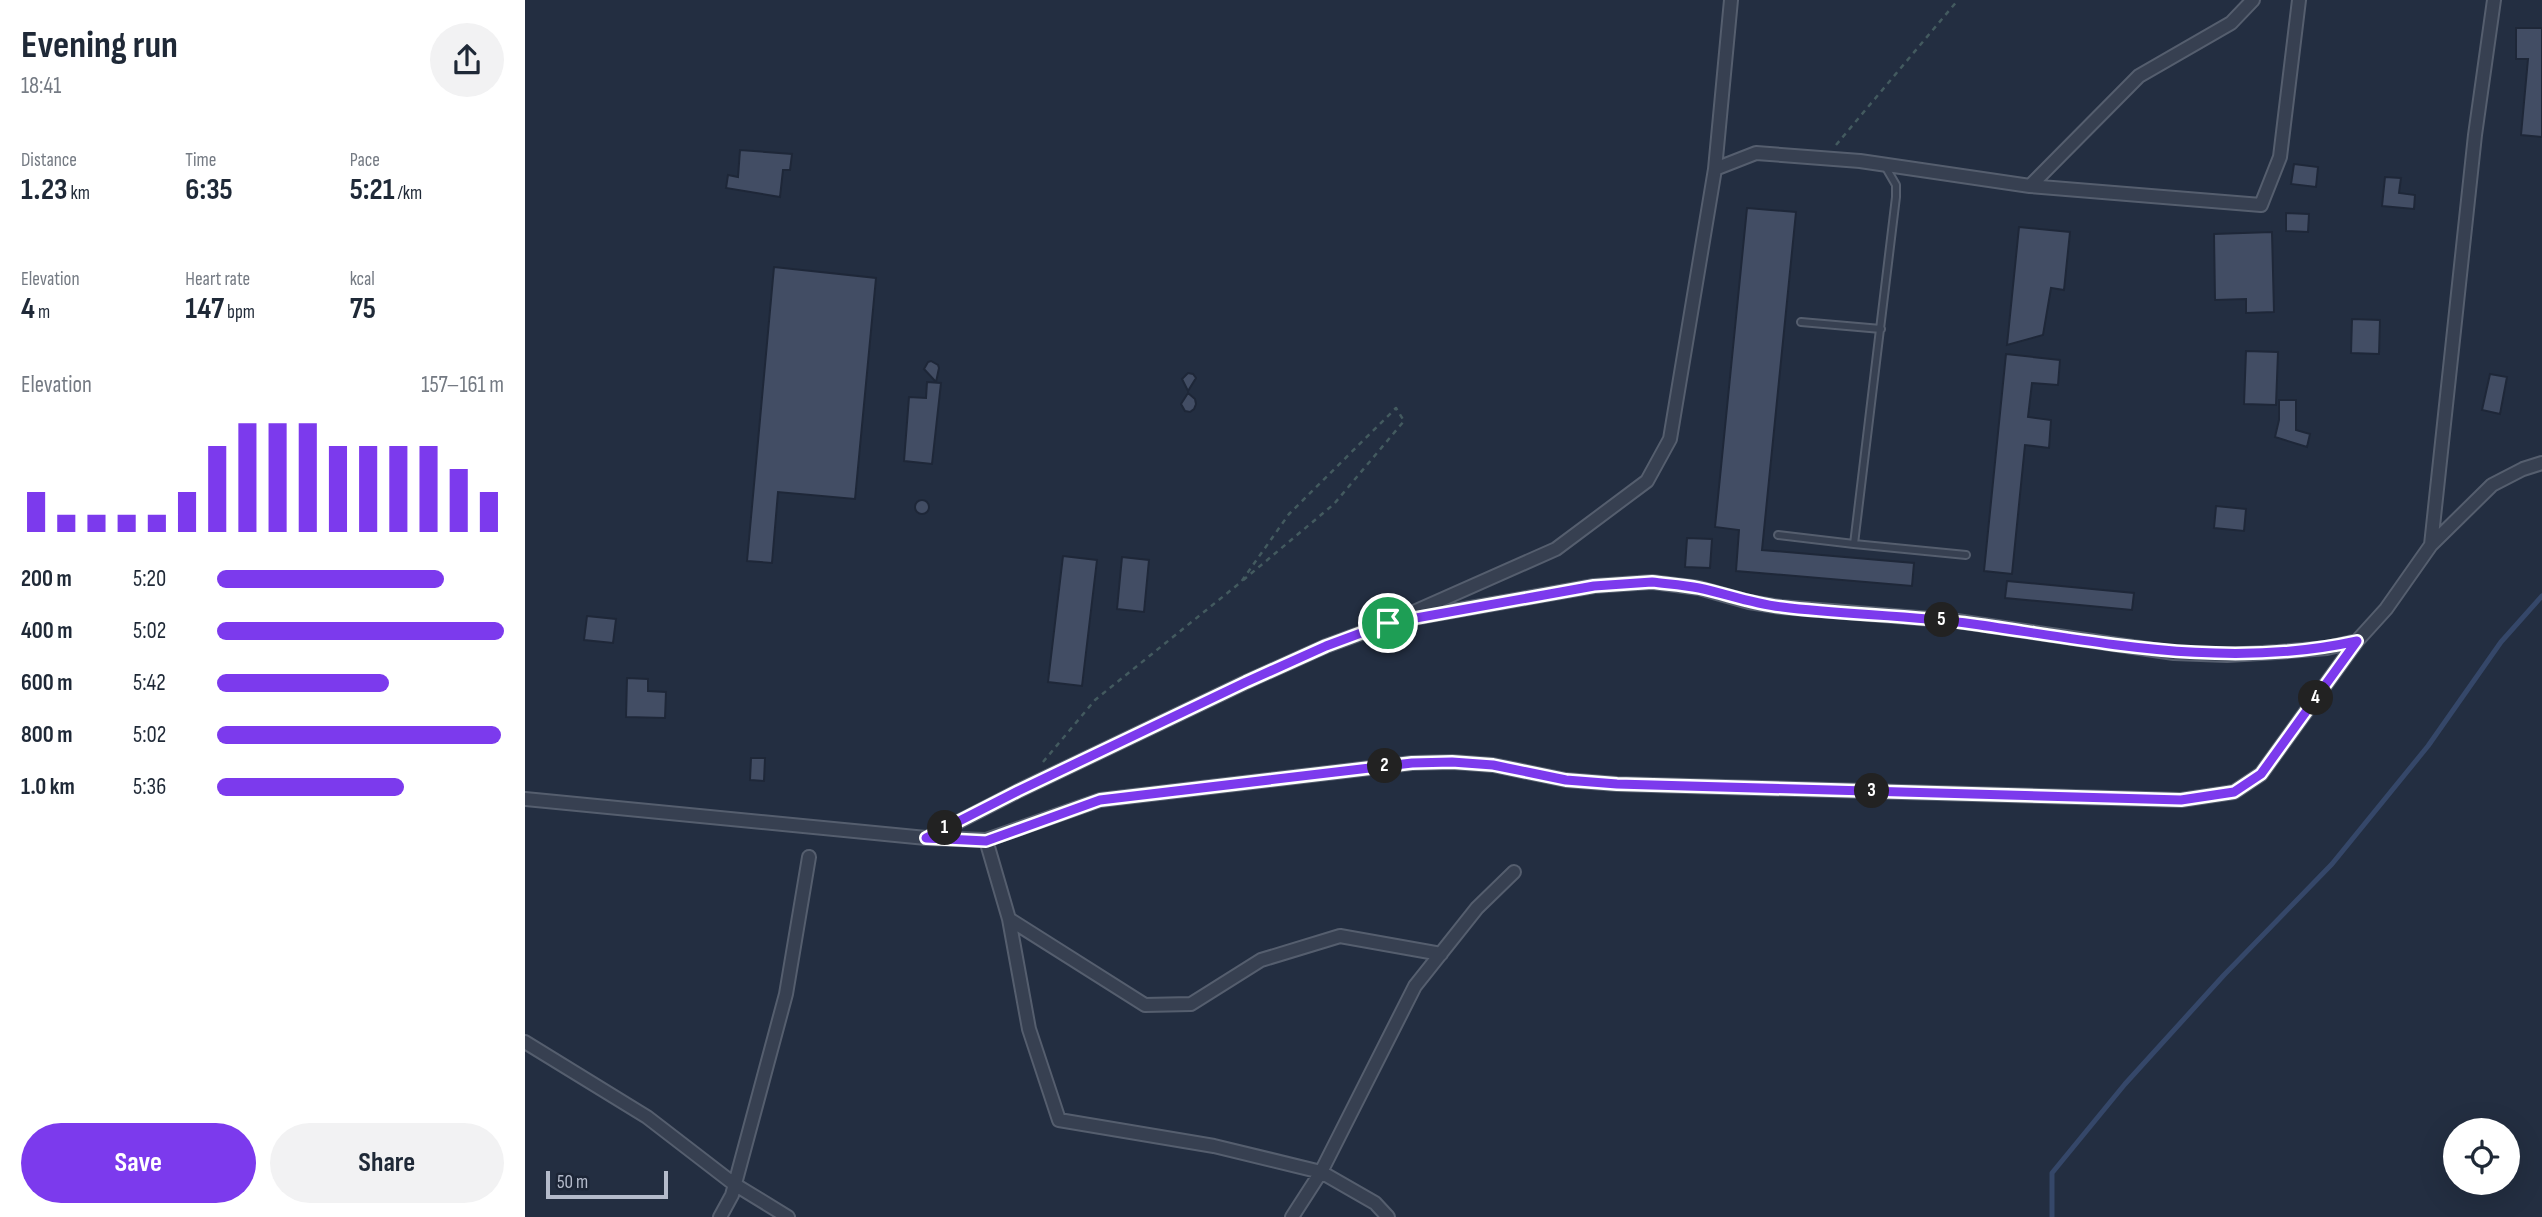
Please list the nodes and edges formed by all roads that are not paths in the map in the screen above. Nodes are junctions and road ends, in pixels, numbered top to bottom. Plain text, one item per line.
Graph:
1 (1731, 0) edge
2 (2253, 0) edge
3 (2299, 0) edge
4 (2494, 0) edge
5 (1883, 164) junction
6 (1715, 169) junction
7 (2031, 186) junction
8 (1801, 322) dead end
9 (1881, 329) junction
10 (2542, 463) edge
11 (1778, 535) dead end
12 (1854, 544) junction
13 (2431, 545) junction
14 (1966, 555) dead end
15 (1388, 623) junction
16 (2357, 641) junction
17 (525, 799) edge
18 (926, 838) junction
19 (986, 841) junction
20 (809, 857) dead end
21 (1514, 872) dead end
22 (1009, 919) junction
23 (1441, 954) junction
24 (525, 1042) edge
25 (1321, 1172) junction
26 (734, 1184) junction
27 (720, 1217) edge
28 (788, 1217) edge
29 (1292, 1217) edge
30 (1388, 1217) edge

1 - 6 street
2 - 7 street
3 - 7 street
4 - 13 street
5 - 6 street
5 - 7 street
5 - 9 lane
6 - 15 street
8 - 9 lane
9 - 12 lane
10 - 13 street
11 - 12 lane
12 - 14 lane
13 - 16 street
15 - 16 street
15 - 18 street
16 - 19 street
17 - 18 street
18 - 19 street
19 - 22 street
20 - 26 street
21 - 23 street
22 - 23 street
22 - 25 street
23 - 25 street
24 - 26 street
25 - 29 street
25 - 30 street
26 - 27 street
26 - 28 street

